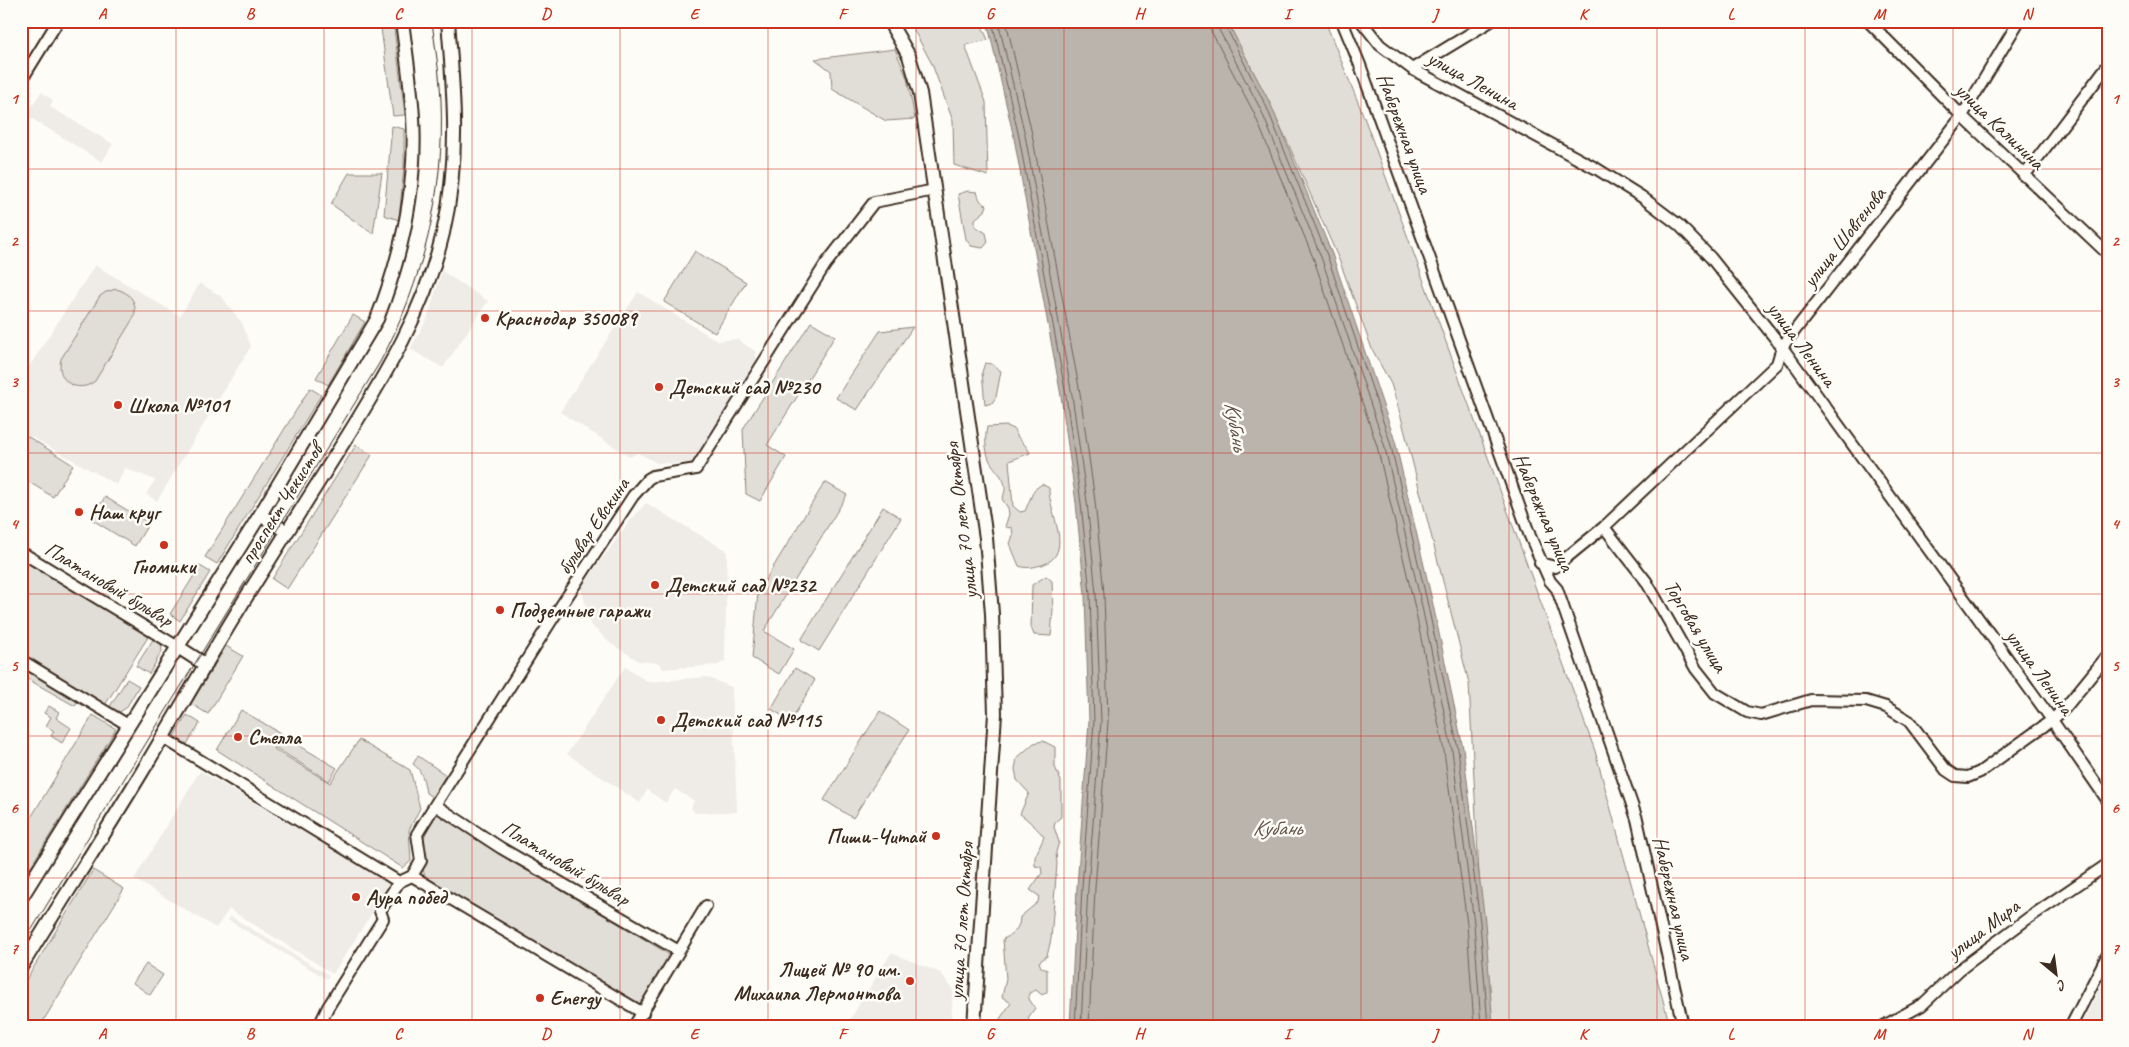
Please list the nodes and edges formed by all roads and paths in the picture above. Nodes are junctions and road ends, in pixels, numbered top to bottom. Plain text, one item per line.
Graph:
1 (58, 21) edge
2 (402, 21) edge
3 (448, 21) edge
4 (889, 21) edge
5 (1342, 21) edge
6 (1361, 21) edge
7 (1491, 21) edge
8 (1868, 21) edge
9 (2019, 21) edge
10 (2108, 65) edge
11 (1412, 68) junction
12 (21, 81) edge
13 (1962, 116) junction
14 (2024, 176) junction
15 (935, 190) junction
16 (2108, 254) edge
17 (1782, 348) junction
18 (260, 514) junction
19 (1604, 527) junction
20 (287, 532) junction
21 (21, 552) edge
22 (1540, 563) junction
23 (1555, 567) junction
24 (1557, 589) junction
25 (178, 647) junction
26 (2108, 655) edge
27 (21, 660) edge
28 (206, 665) junction
29 (2052, 720) junction
30 (128, 725) junction
31 (162, 737) junction
32 (2108, 801) edge
33 (435, 805) junction
34 (2108, 864) edge
35 (412, 876) junction
36 (399, 882) junction
37 (21, 898) edge
38 (706, 906) dead end
39 (679, 951) junction
40 (2108, 954) edge
41 (21, 968) edge
42 (643, 1013) junction
43 (319, 1026) edge
44 (634, 1026) edge
45 (974, 1026) edge
46 (1683, 1026) edge
47 (1884, 1026) edge
48 (2071, 1026) edge

1 - 12 street
2 - 18 main road, проспект Чекистов
3 - 20 main road, проспект Чекистов
4 - 15 main road, улица 70 лет Октября
5 - 22 street, Набережная улица
6 - 11 street, улица Ленина
7 - 11 street
8 - 13 street, улица Калинина
9 - 13 street, улица Шовгенова
10 - 14 street
11 - 17 street, улица Ленина
13 - 14 street, улица Калинина
13 - 17 street, улица Шовгенова
14 - 16 street, улица Калинина
15 - 33 street, бульвар Евскина
15 - 45 main road, улица 70 лет Октября
17 - 19 street, улица Шовгенова
17 - 29 street, улица Ленина
18 - 20 main road
18 - 25 main road, проспект Чекистов
19 - 23 street, улица Шовгенова
19 - 29 street, Торговая улица
20 - 28 main road, проспект Чекистов
21 - 25 street, Платановый бульвар
22 - 23 street
22 - 24 street, Набережная улица
23 - 24 street
24 - 46 street, Набережная улица
25 - 28 main road
25 - 30 main road, проспект Чекистов
26 - 29 street
27 - 30 street
28 - 31 main road, проспект Чекистов
29 - 32 street, улица Ленина
30 - 37 main road, проспект Чекистов
31 - 36 street
31 - 41 main road, проспект Чекистов
33 - 35 street, бульвар Евскина
33 - 39 street, Платановый бульвар
34 - 47 street, улица Мира
35 - 36 street
35 - 42 street
36 - 43 street
38 - 39 street
39 - 42 street
40 - 48 street
42 - 44 street

